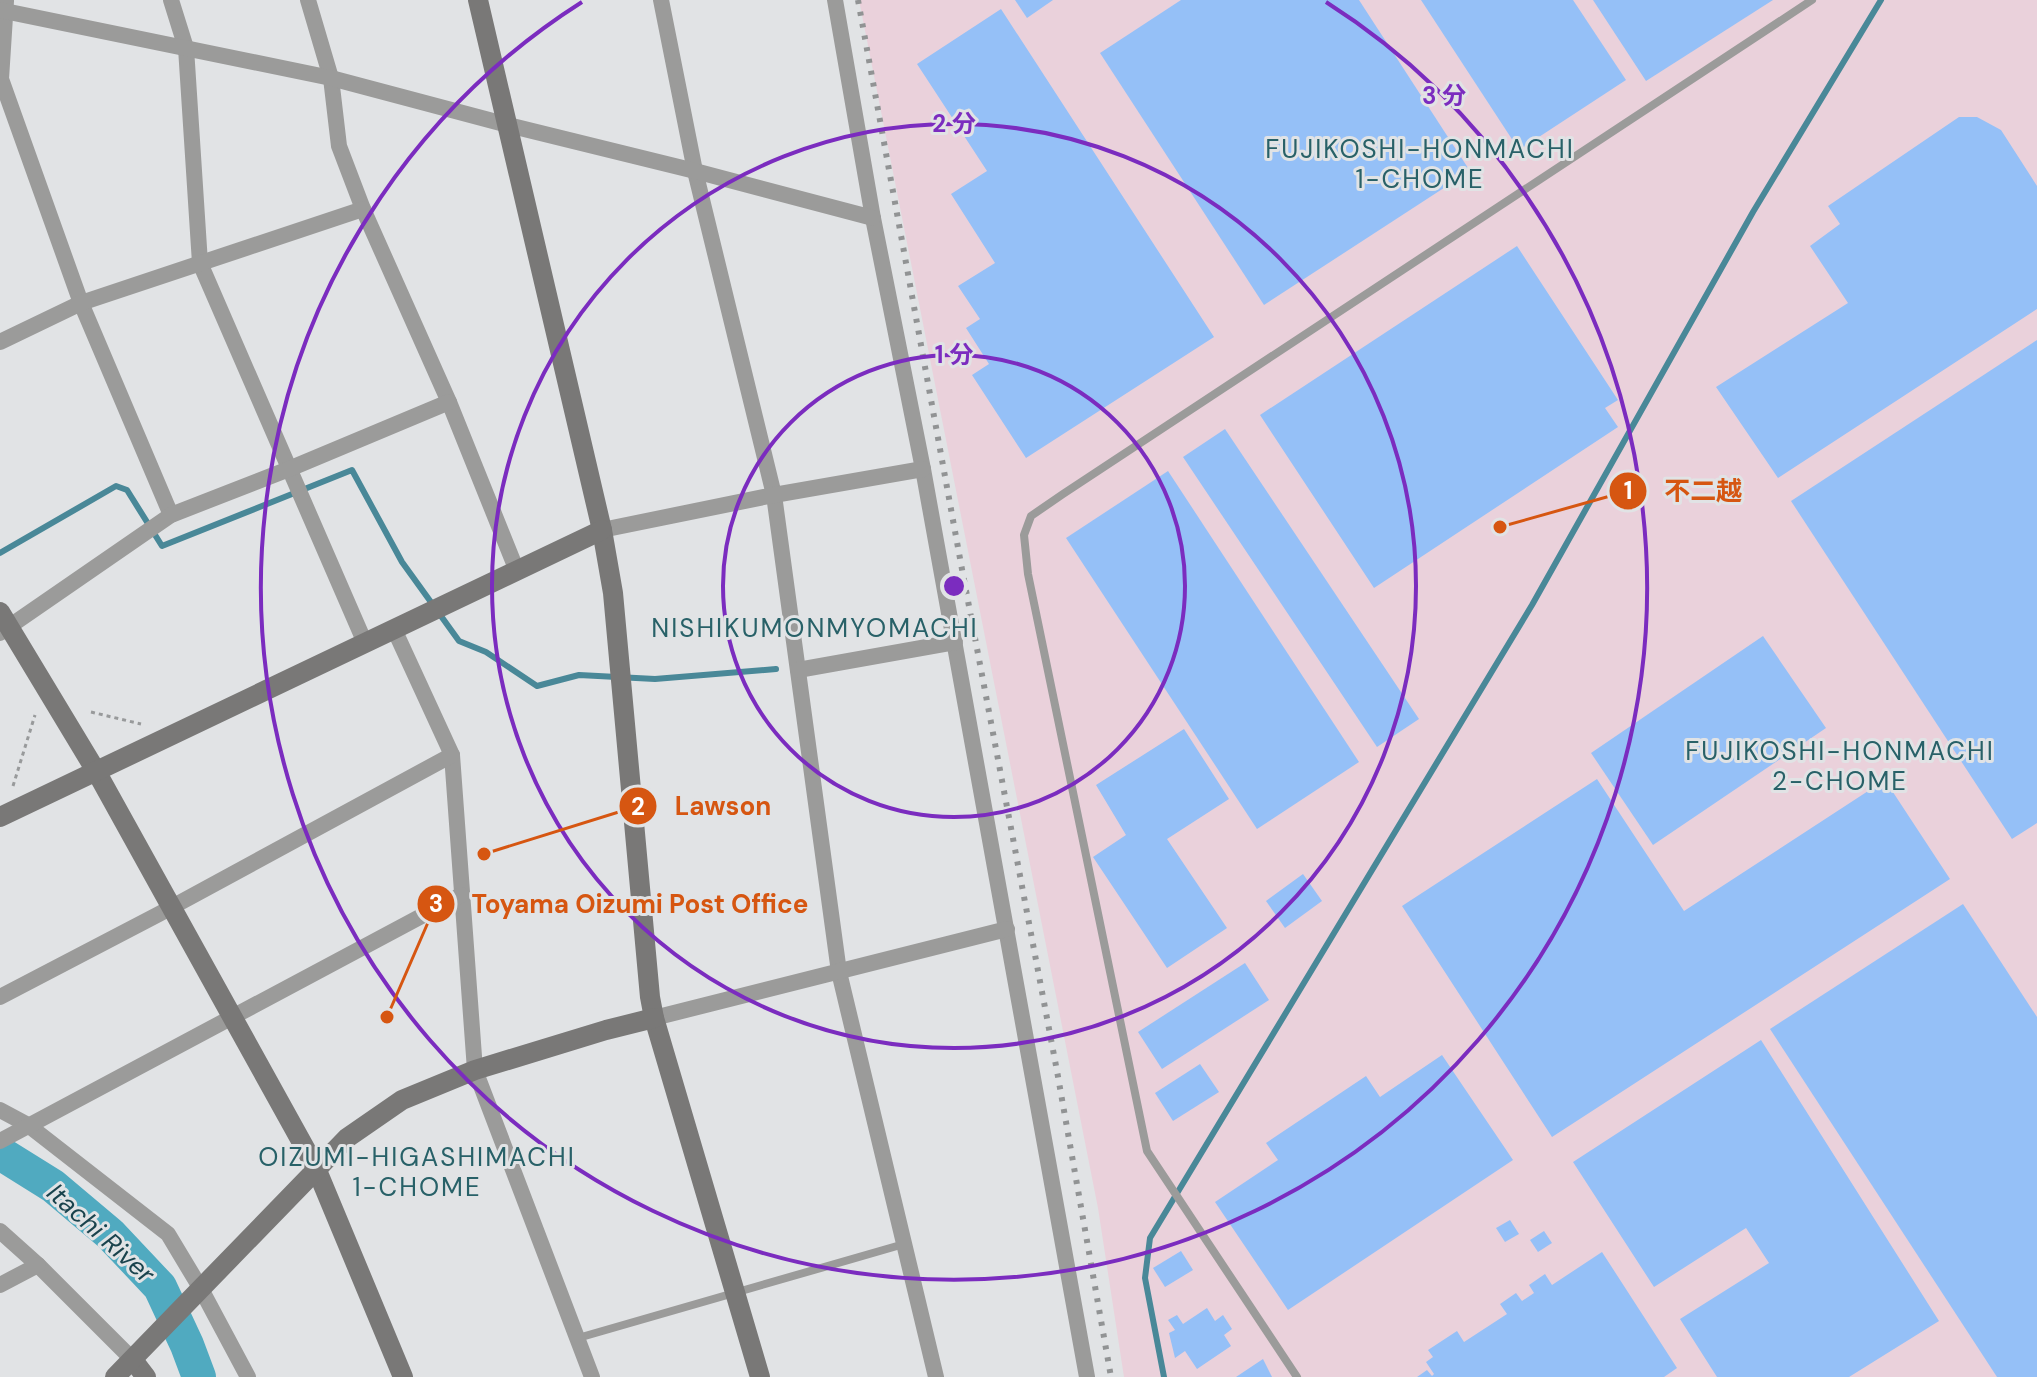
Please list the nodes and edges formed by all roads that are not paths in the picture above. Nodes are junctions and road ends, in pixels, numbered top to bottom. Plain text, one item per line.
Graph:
1 (171, 0) edge
2 (308, 0) edge
3 (478, 0) edge
4 (661, 0) edge
5 (835, 0) edge
6 (1812, 0) edge
7 (4, 7) edge
8 (186, 48) junction
9 (331, 78) junction
10 (0, 80) edge
11 (508, 125) junction
12 (695, 171) junction
13 (363, 209) junction
14 (873, 218) junction
15 (200, 263) junction
16 (81, 303) junction
17 (0, 342) edge
18 (449, 402) junction
19 (289, 469) junction
20 (923, 469) junction
21 (774, 495) junction
22 (171, 515) junction
23 (602, 530) junction
24 (517, 571) junction
25 (3, 624) edge
26 (394, 629) junction
27 (955, 642) junction
28 (365, 643) junction
29 (798, 670) junction
30 (452, 755) junction
31 (96, 771) junction
32 (0, 817) edge
33 (461, 895) junction
34 (171, 907) junction
35 (1007, 929) junction
36 (839, 972) junction
37 (0, 997) edge
38 (232, 1016) junction
39 (654, 1018) junction
40 (475, 1070) junction
41 (0, 1110) edge
42 (28, 1125) junction
43 (0, 1141) edge
44 (316, 1168) junction
45 (0, 1231) edge
46 (904, 1244) junction
47 (38, 1265) junction
48 (0, 1285) edge
49 (734, 1292) junction
50 (198, 1293) junction
51 (577, 1339) junction
52 (137, 1356) junction
53 (115, 1377) edge
54 (146, 1377) edge
55 (248, 1377) edge
56 (403, 1377) edge
57 (592, 1377) edge
58 (760, 1377) edge
59 (936, 1377) edge
60 (1087, 1377) edge
61 (1297, 1377) edge

1 - 8 street
2 - 9 street
3 - 11 street
4 - 12 street
5 - 14 street
6 - 61 lane
7 - 8 street
7 - 10 street
8 - 9 street
8 - 15 street
9 - 11 street
9 - 13 street
10 - 16 street
11 - 12 street
11 - 23 street
12 - 14 street
12 - 21 street
13 - 15 street
13 - 18 street
14 - 20 street
15 - 16 street
15 - 19 street
16 - 17 street
16 - 22 street
18 - 19 street
18 - 24 street
19 - 22 street
19 - 28 street
20 - 21 street
20 - 27 street
21 - 23 street
21 - 29 street
22 - 25 street
23 - 24 street
23 - 39 street
24 - 26 street
25 - 31 street
26 - 28 street
26 - 30 street
27 - 29 street
27 - 35 street
28 - 31 street
29 - 36 street
30 - 33 street
30 - 34 street
31 - 32 street
31 - 34 street
33 - 38 street
33 - 40 street
34 - 37 street
34 - 38 street
35 - 36 street
35 - 60 street
36 - 39 street
36 - 46 street
38 - 42 street
38 - 44 street
39 - 40 street
39 - 49 street
40 - 44 street
40 - 51 street
41 - 42 street
42 - 43 street
42 - 50 street
44 - 50 street
44 - 56 street
45 - 47 street
46 - 49 lane
46 - 59 street
47 - 48 street
47 - 52 street
49 - 51 lane
49 - 58 street
50 - 52 street
50 - 55 street
51 - 57 street
52 - 53 street
52 - 54 street

